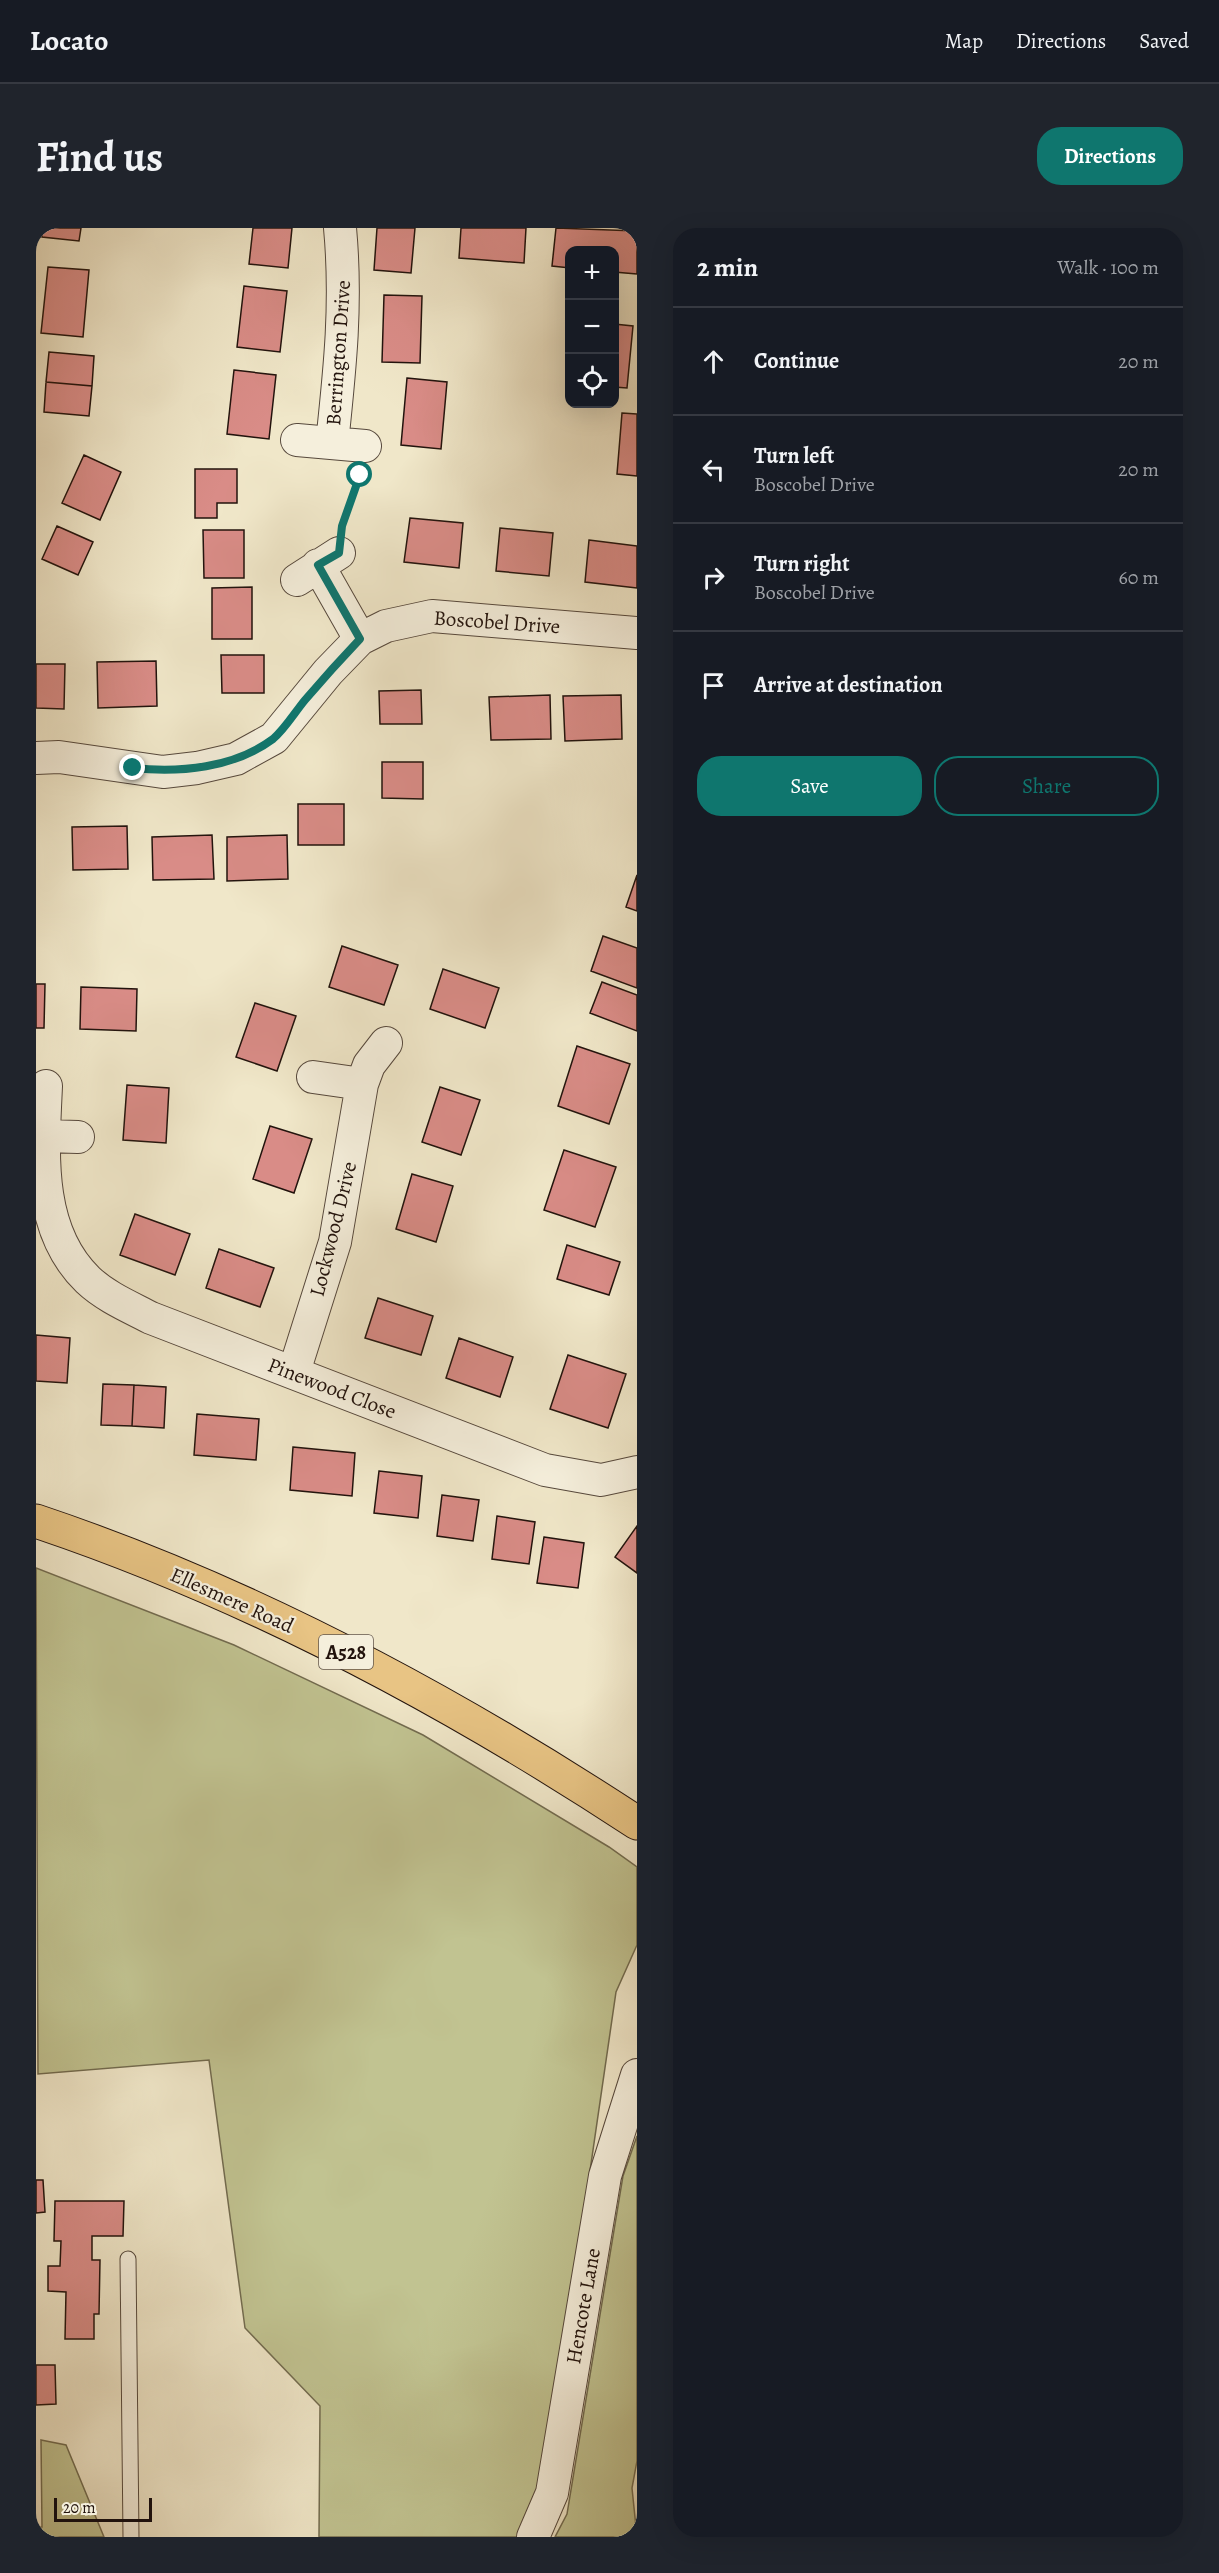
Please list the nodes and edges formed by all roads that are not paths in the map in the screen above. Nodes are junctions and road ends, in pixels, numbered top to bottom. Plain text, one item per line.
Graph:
1 (340, 228) edge
2 (297, 440) dead end
3 (332, 443) junction
4 (365, 446) road end
5 (318, 566) road end
6 (637, 633) edge
7 (360, 639) junction
8 (36, 758) edge
9 (386, 1042) dead end
10 (313, 1077) dead end
11 (362, 1084) junction
12 (46, 1086) dead end
13 (44, 1136) junction
14 (78, 1137) dead end
15 (47, 1242) edge
16 (294, 1372) junction
17 (637, 1472) edge
18 (36, 1521) edge
19 (637, 1823) edge
20 (637, 2075) edge
21 (128, 2259) dead end
22 (131, 2537) edge
23 (533, 2537) edge

1 - 3 street, Berrington Drive
2 - 3 street, Berrington Drive
3 - 4 street, Berrington Drive
5 - 7 street
6 - 7 street, Boscobel Drive
7 - 8 street, Boscobel Drive
9 - 11 street, Lockwood Drive
10 - 11 street
11 - 16 street, Lockwood Drive
12 - 13 street, Pinewood Close
13 - 14 street
13 - 15 street, Pinewood Close
15 - 16 street, Pinewood Close
16 - 17 street, Pinewood Close
18 - 19 main road, Ellesmere Road / A528
20 - 23 street, Hencote Lane
21 - 22 lane

